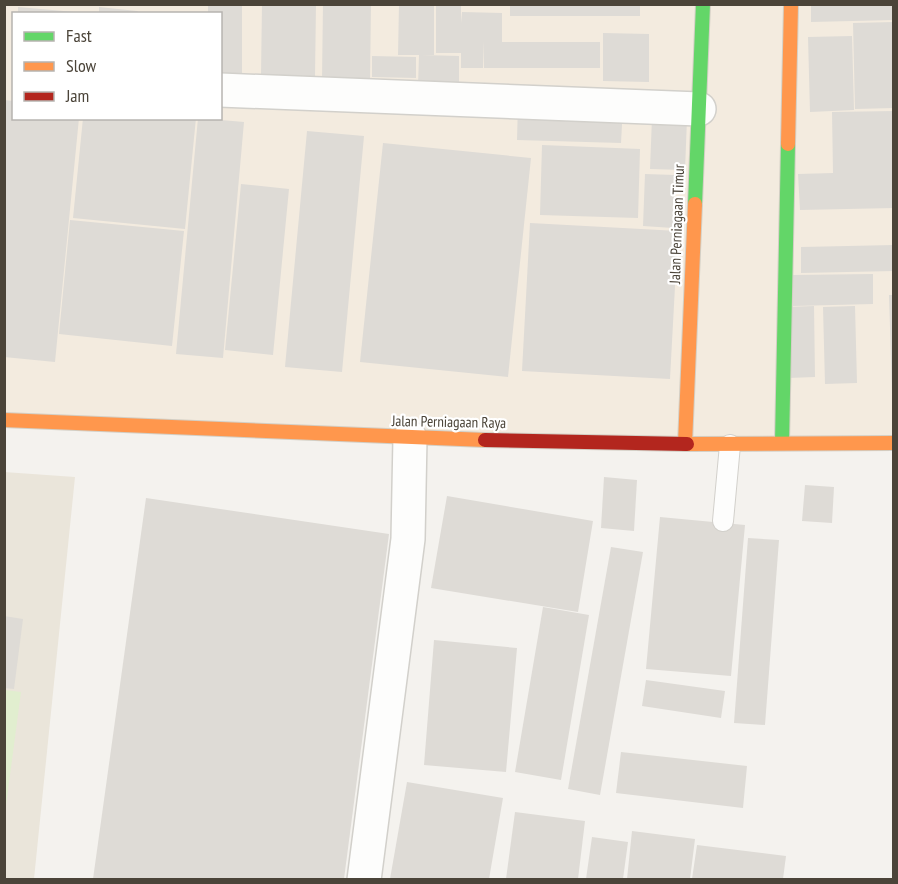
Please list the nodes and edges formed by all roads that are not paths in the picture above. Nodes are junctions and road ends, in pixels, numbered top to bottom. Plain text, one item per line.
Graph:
1 (703, 4) edge
2 (791, 4) edge
3 (222, 90) edge
4 (699, 109) junction
5 (4, 420) edge
6 (410, 438) junction
7 (782, 443) junction
8 (894, 443) edge
9 (685, 444) junction
10 (730, 445) junction
11 (723, 521) dead end
12 (364, 879) edge

1 - 4 main road, Jalan Perniagaan Timur
2 - 7 main road
3 - 4 street
4 - 9 main road, Jalan Perniagaan Timur
5 - 6 main road, Jalan Perniagaan Raya
6 - 9 main road, Jalan Perniagaan Raya
6 - 12 street
7 - 8 main road, Jalan Perniagaan Raya
7 - 10 main road, Jalan Perniagaan Raya
9 - 10 main road, Jalan Perniagaan Raya
10 - 11 lane

